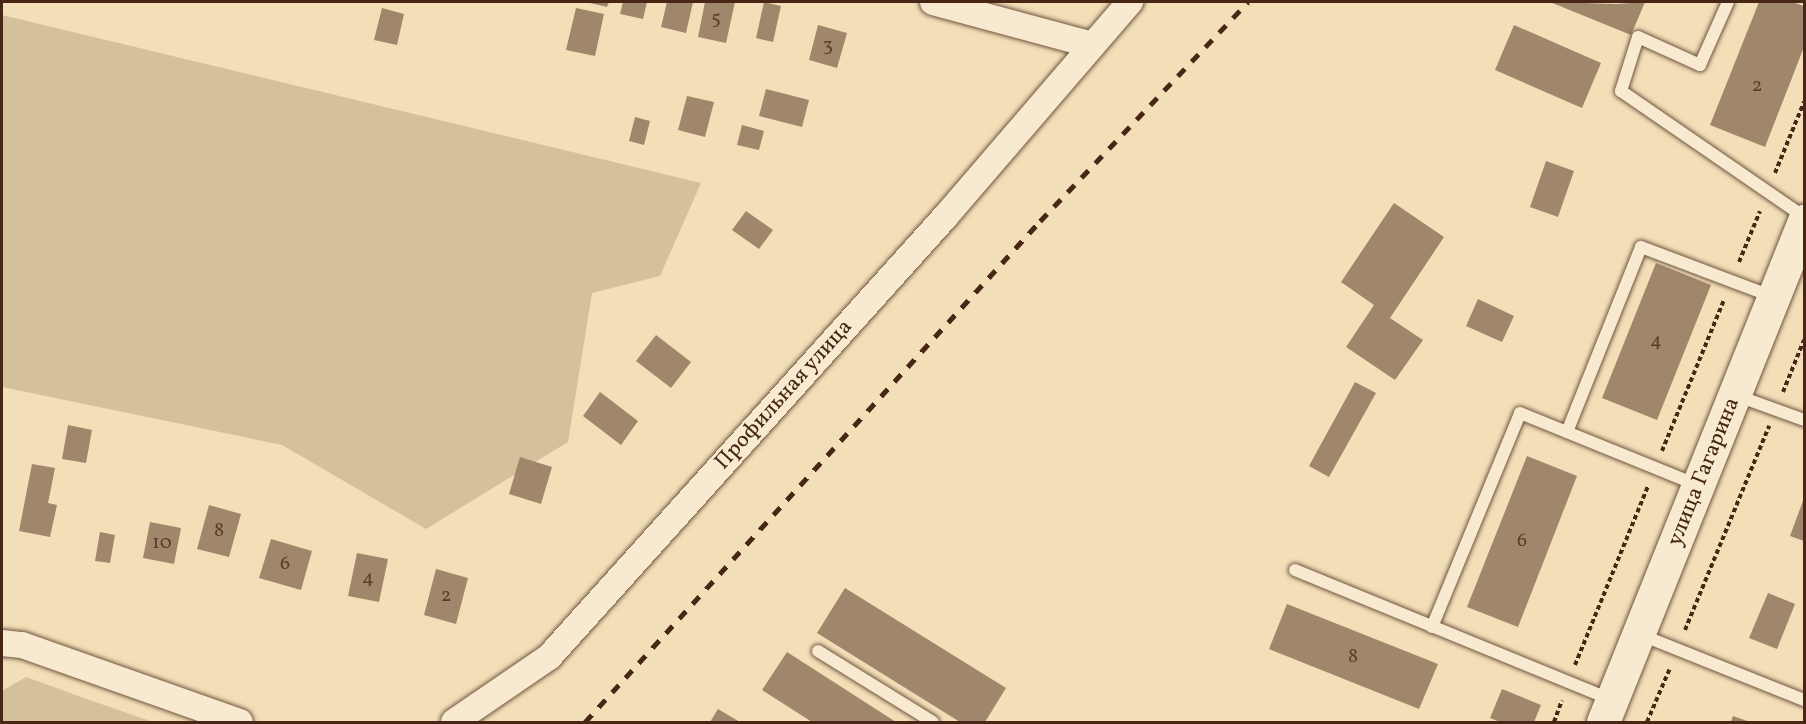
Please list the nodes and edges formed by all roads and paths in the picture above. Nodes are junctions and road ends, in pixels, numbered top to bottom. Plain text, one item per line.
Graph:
1 (933, 2) edge
2 (1130, 2) edge
3 (1728, 2) edge
4 (1092, 45) junction
5 (1804, 102) edge
6 (1768, 192) junction
7 (1804, 220) edge
8 (1731, 281) junction
9 (1774, 297) junction
10 (1804, 339) edge
11 (1735, 395) junction
12 (1776, 409) junction
13 (1804, 420) edge
14 (1567, 432) junction
15 (1656, 468) junction
16 (1698, 486) junction
17 (1295, 570) dead end
18 (1432, 627) junction
19 (1639, 634) junction
20 (8, 648) edge
21 (1677, 650) junction
22 (818, 651) dead end
23 (1568, 682) junction
24 (1804, 700) edge
25 (1608, 711) edge
26 (240, 723) edge
27 (454, 723) edge
28 (933, 723) edge
29 (1554, 723) edge
30 (1647, 723) edge

1 - 4 street
2 - 4 street, Профильная улица
3 - 6 lane
4 - 27 street, Профильная улица
5 - 6 path
6 - 7 lane
6 - 8 path
7 - 9 main road, улица Гагарина
8 - 9 lane
8 - 14 lane
8 - 15 path
9 - 11 main road, улица Гагарина
10 - 12 path
11 - 12 lane
11 - 16 main road, улица Гагарина
12 - 13 lane
12 - 21 path
14 - 15 lane
14 - 18 lane
15 - 16 lane
15 - 23 path
16 - 19 main road, улица Гагарина
17 - 18 lane
18 - 23 lane
19 - 21 lane
19 - 25 main road, улица Гагарина
20 - 26 street
21 - 24 lane
21 - 30 path
22 - 28 lane
23 - 25 lane
23 - 29 path

